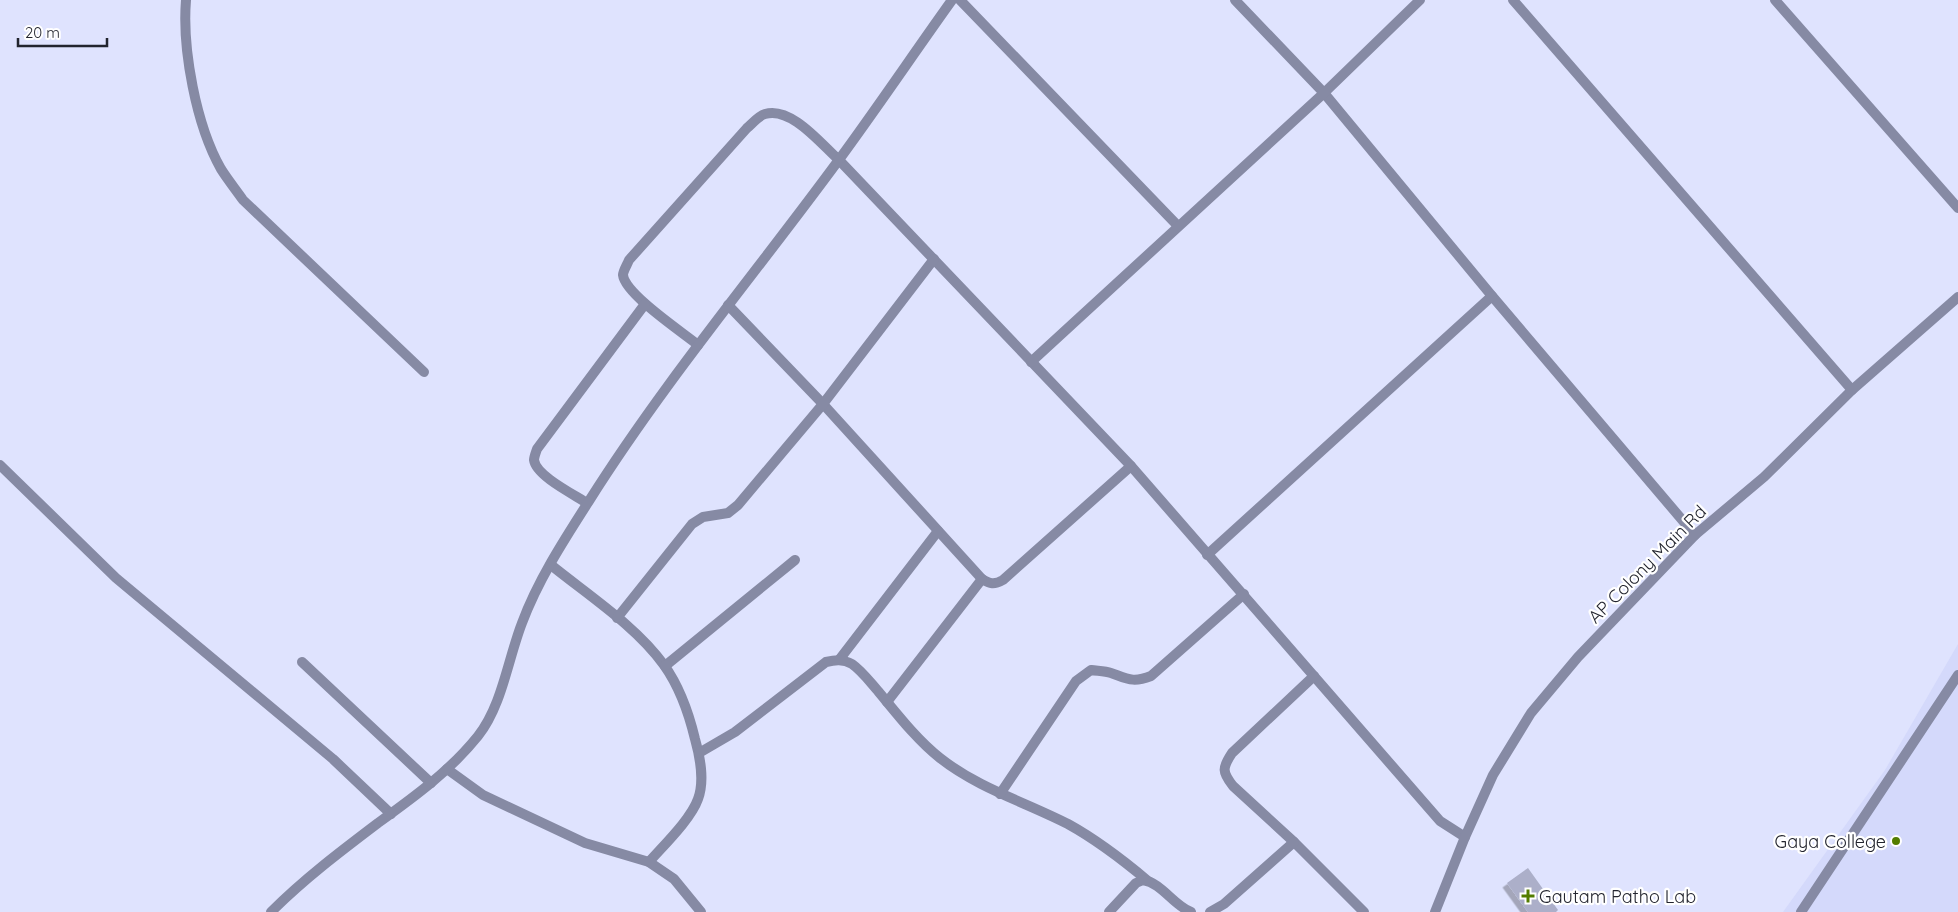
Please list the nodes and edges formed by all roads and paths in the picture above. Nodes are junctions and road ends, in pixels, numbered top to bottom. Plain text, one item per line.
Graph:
1 (186, 0) edge
2 (952, 0) edge
3 (960, 0) edge
4 (1235, 0) edge
5 (1420, 0) edge
6 (1513, 0) edge
7 (1775, 0) edge
8 (1324, 92) junction
9 (839, 160) junction
10 (1958, 208) edge
11 (1178, 226) junction
12 (934, 258) junction
13 (1492, 296) junction
14 (1958, 297) edge
15 (645, 304) junction
16 (728, 305) junction
17 (698, 345) junction
18 (1031, 362) junction
19 (424, 372) dead end
20 (1852, 390) junction
21 (823, 404) junction
22 (0, 465) edge
23 (1131, 466) junction
24 (587, 503) junction
25 (938, 531) junction
26 (1695, 535) junction
27 (1206, 555) junction
28 (795, 560) dead end
29 (551, 565) junction
30 (982, 579) junction
31 (1244, 594) junction
32 (617, 618) junction
33 (839, 660) junction
34 (302, 662) dead end
35 (665, 666) junction
36 (1958, 674) edge
37 (1314, 676) junction
38 (887, 702) junction
39 (699, 753) junction
40 (447, 769) junction
41 (431, 783) junction
42 (1000, 794) junction
43 (391, 814) junction
44 (1465, 837) junction
45 (1294, 842) junction
46 (650, 862) junction
47 (1148, 881) junction
48 (1360, 911) edge
49 (271, 912) edge
50 (701, 912) edge
51 (1109, 912) edge
52 (1191, 912) edge
53 (1210, 912) edge
54 (1435, 912) edge
55 (1800, 912) edge

1 - 19 street
2 - 9 street
3 - 11 street
4 - 8 street
5 - 8 street
6 - 20 street
7 - 10 street
8 - 11 street
8 - 13 street
9 - 12 street
9 - 15 street
9 - 16 street
11 - 18 street
12 - 18 street
12 - 21 street
13 - 26 street
13 - 27 street
14 - 20 street, AP Colony Main Rd
15 - 17 street
15 - 24 street
16 - 17 street
16 - 21 street
17 - 24 street
18 - 23 street
20 - 26 street, AP Colony Main Rd
21 - 25 street
21 - 32 street
22 - 43 street
23 - 27 street
23 - 30 street
24 - 29 street
25 - 30 street
25 - 33 street
26 - 44 street, AP Colony Main Rd
27 - 31 street
28 - 35 street
29 - 32 street
29 - 40 street
30 - 38 street
31 - 37 street
31 - 42 street
32 - 35 street
33 - 38 street
33 - 39 street
34 - 41 street
35 - 39 street
36 - 55 street
37 - 44 street
37 - 45 street
38 - 42 street
39 - 46 street
40 - 41 street
40 - 46 street
41 - 43 street
42 - 47 street
43 - 49 street
44 - 54 street, AP Colony Main Rd
45 - 48 street
45 - 53 street
46 - 50 street
47 - 51 street
47 - 52 street

